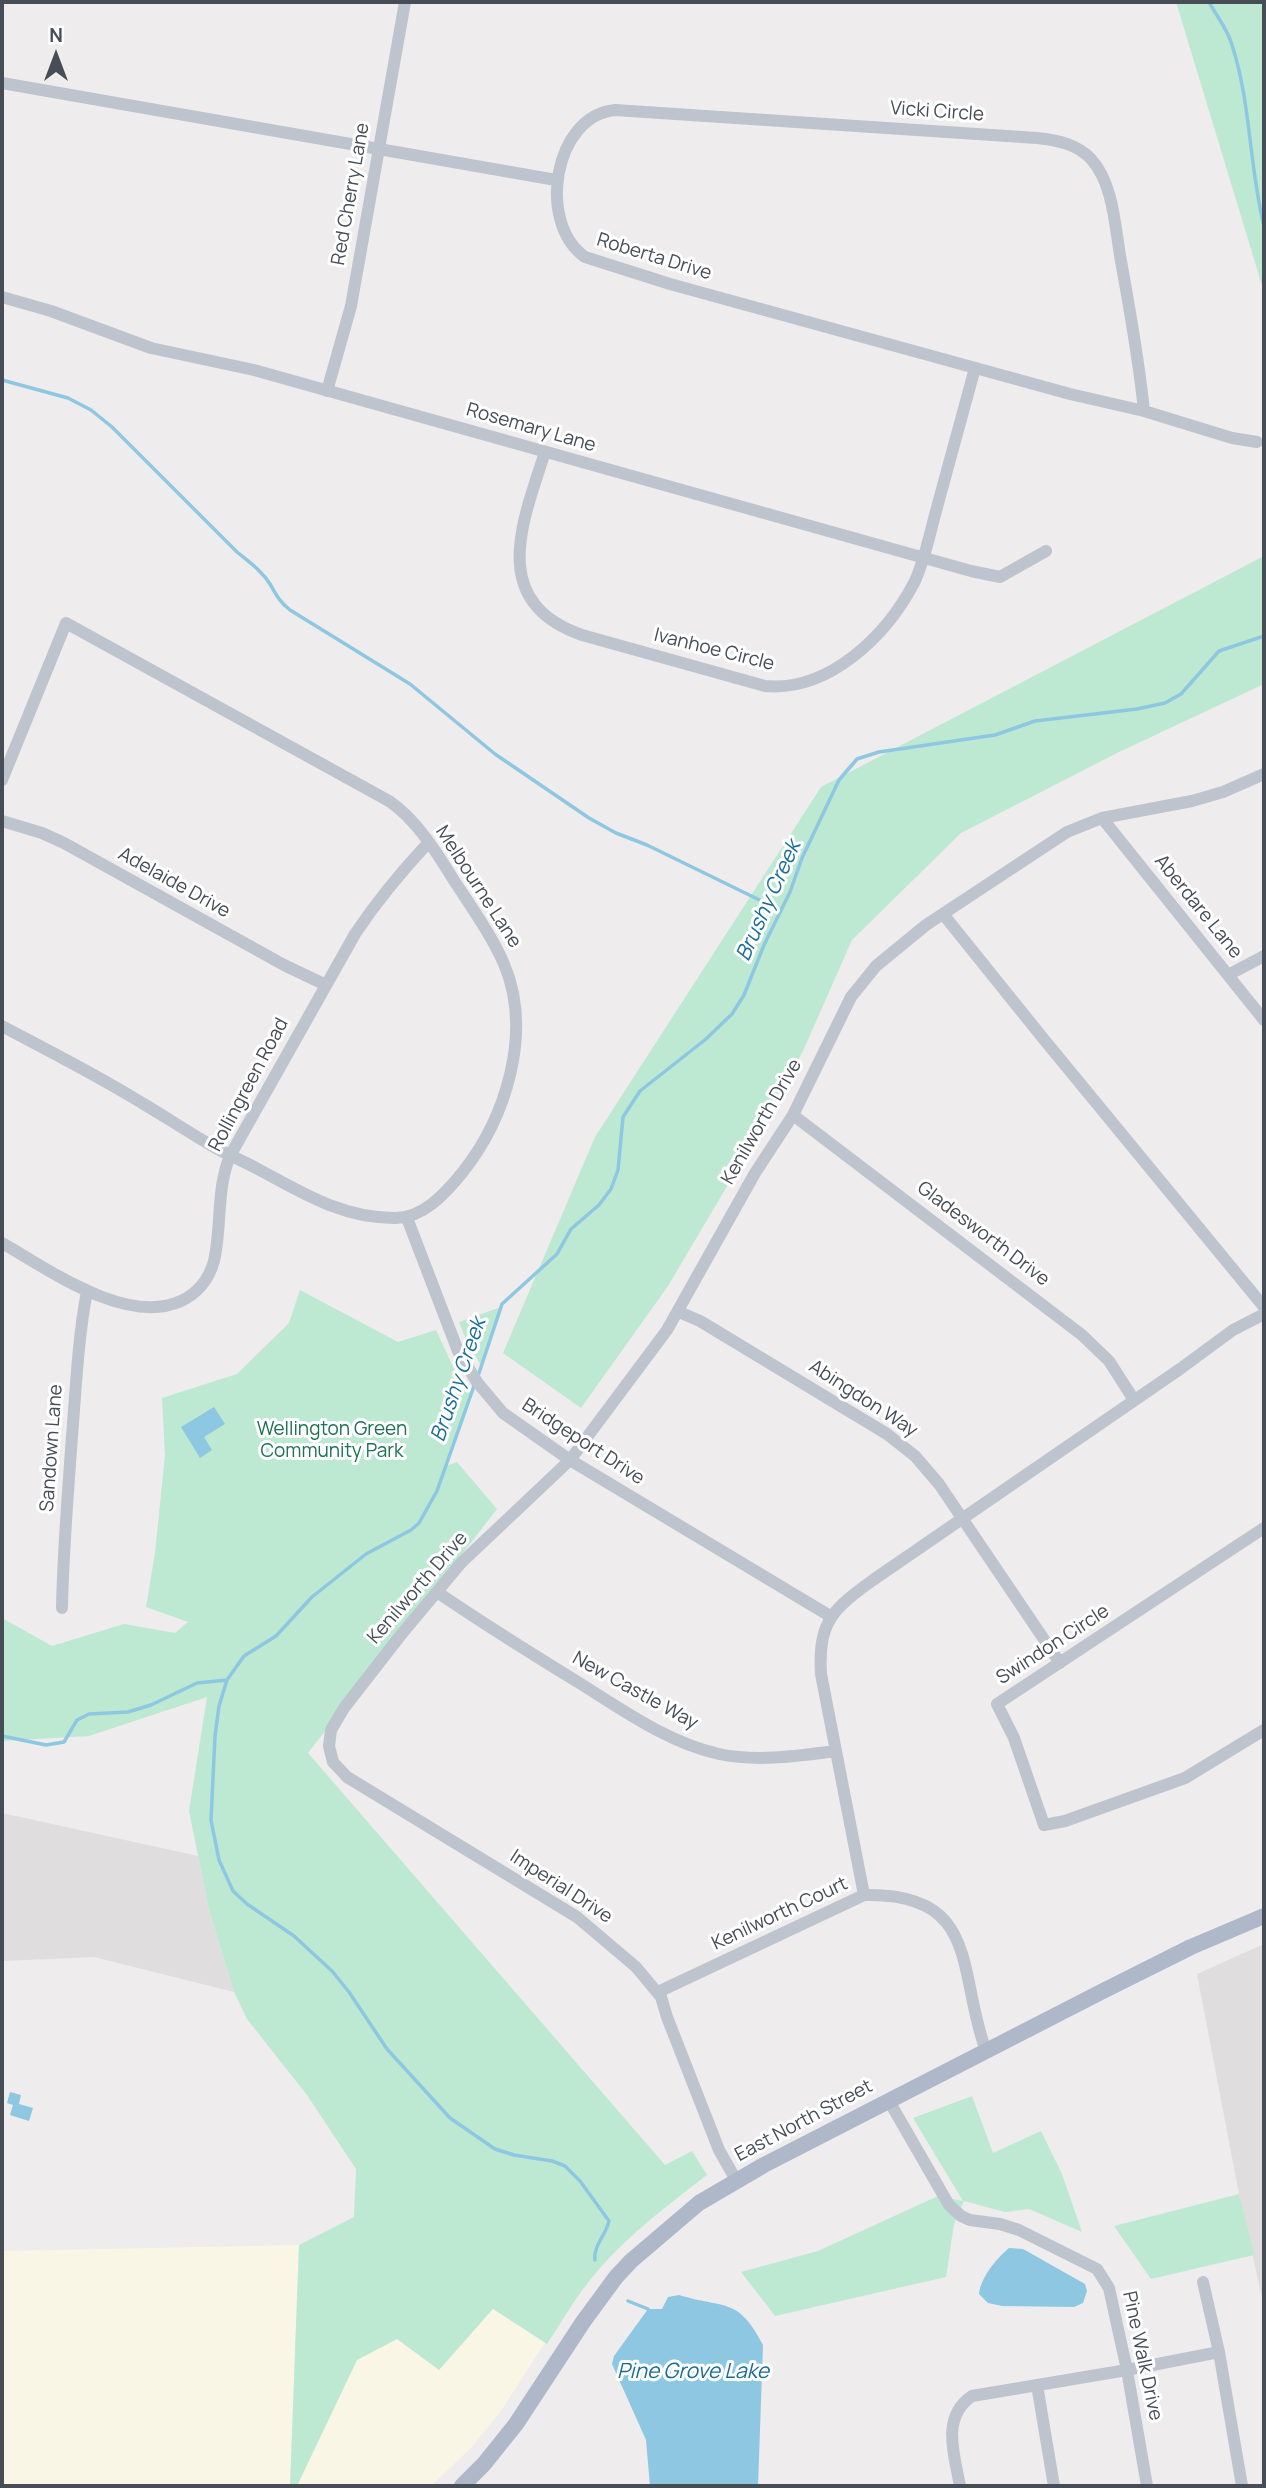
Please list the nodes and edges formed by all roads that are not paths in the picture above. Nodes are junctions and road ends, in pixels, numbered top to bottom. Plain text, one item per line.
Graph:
1 (405, 2) edge
2 (2, 83) edge
3 (378, 149) junction
4 (556, 180) junction
5 (2, 297) edge
6 (975, 368) junction
7 (327, 391) junction
8 (1143, 411) junction
9 (1258, 442) dead end
10 (545, 452) junction
11 (1046, 551) dead end
12 (922, 557) junction
13 (1264, 774) edge
14 (2, 780) edge
15 (1102, 818) junction
16 (2, 821) edge
17 (428, 843) junction
18 (943, 914) junction
19 (1264, 956) edge
20 (1228, 975) junction
21 (326, 985) junction
22 (1264, 1020) edge
23 (2, 1026) edge
24 (793, 1115) junction
25 (231, 1154) junction
26 (407, 1218) junction
27 (2, 1243) edge
28 (87, 1291) junction
29 (1264, 1307) edge
30 (679, 1312) junction
31 (1264, 1314) edge
32 (1134, 1400) junction
33 (570, 1460) junction
34 (962, 1518) junction
35 (1264, 1528) edge
36 (437, 1592) junction
37 (62, 1608) dead end
38 (830, 1616) junction
39 (1060, 1663) junction
40 (1264, 1730) edge
41 (836, 1751) junction
42 (333, 1762) joint
43 (864, 1895) junction
44 (1264, 1916) edge
45 (659, 1992) junction
46 (986, 2052) junction
47 (889, 2101) junction
48 (736, 2180) junction
49 (1203, 2282) dead end
50 (1219, 2352) junction
51 (1127, 2370) junction
52 (1037, 2385) junction
53 (462, 2486) edge
54 (960, 2486) edge
55 (1054, 2486) edge
56 (1147, 2486) edge
57 (1242, 2486) edge

1 - 3 street, Red Cherry Lane
2 - 3 street
3 - 4 street
3 - 7 street, Red Cherry Lane
4 - 6 street, Roberta Drive
4 - 8 street, Vicki Circle
5 - 7 street, Rosemary Lane
6 - 8 street, Roberta Drive
6 - 12 street, Ivanhoe Circle
7 - 10 street, Rosemary Lane
8 - 9 street, Roberta Drive
10 - 12 street, Rosemary Lane
10 - 12 street, Ivanhoe Circle
11 - 12 street, Rosemary Lane
13 - 15 street, Kenilworth Drive
14 - 17 street, Melbourne Lane
15 - 18 street, Kenilworth Drive
15 - 20 street, Aberdare Lane
16 - 21 street, Adelaide Drive
17 - 21 street, Rollingreen Road
17 - 26 street, Melbourne Lane
18 - 24 street, Kenilworth Drive
18 - 29 street
19 - 20 street
20 - 22 street, Aberdare Lane
21 - 25 street, Rollingreen Road
23 - 25 street
24 - 30 street, Kenilworth Drive
24 - 32 street, Gladesworth Drive
25 - 26 street
25 - 28 street, Rollingreen Road
26 - 33 street, Bridgeport Drive
27 - 28 street, Rollingreen Road
28 - 37 street, Sandown Lane
30 - 33 street, Kenilworth Drive
30 - 34 street, Abingdon Way
31 - 32 street
32 - 34 street
33 - 36 street, Kenilworth Drive
33 - 38 street, Bridgeport Drive
34 - 38 street
34 - 39 street, Abingdon Way
35 - 39 street, Swindon Circle
36 - 41 street, New Castle Way
36 - 42 street, Kenilworth Drive
38 - 41 street
39 - 40 street, Swindon Circle
41 - 43 street
42 - 45 street, Imperial Drive
43 - 45 street, Kenilworth Court
43 - 46 street, Kenilworth Court
44 - 46 main road, East North Street
45 - 48 street, Imperial Drive
46 - 47 main road, East North Street
47 - 48 main road, East North Street
47 - 51 street, Pine Walk Drive
48 - 53 main road, East North Street
49 - 50 street
50 - 51 street
50 - 57 street
51 - 52 street
51 - 56 street, Pine Walk Drive
52 - 54 street
52 - 55 street

